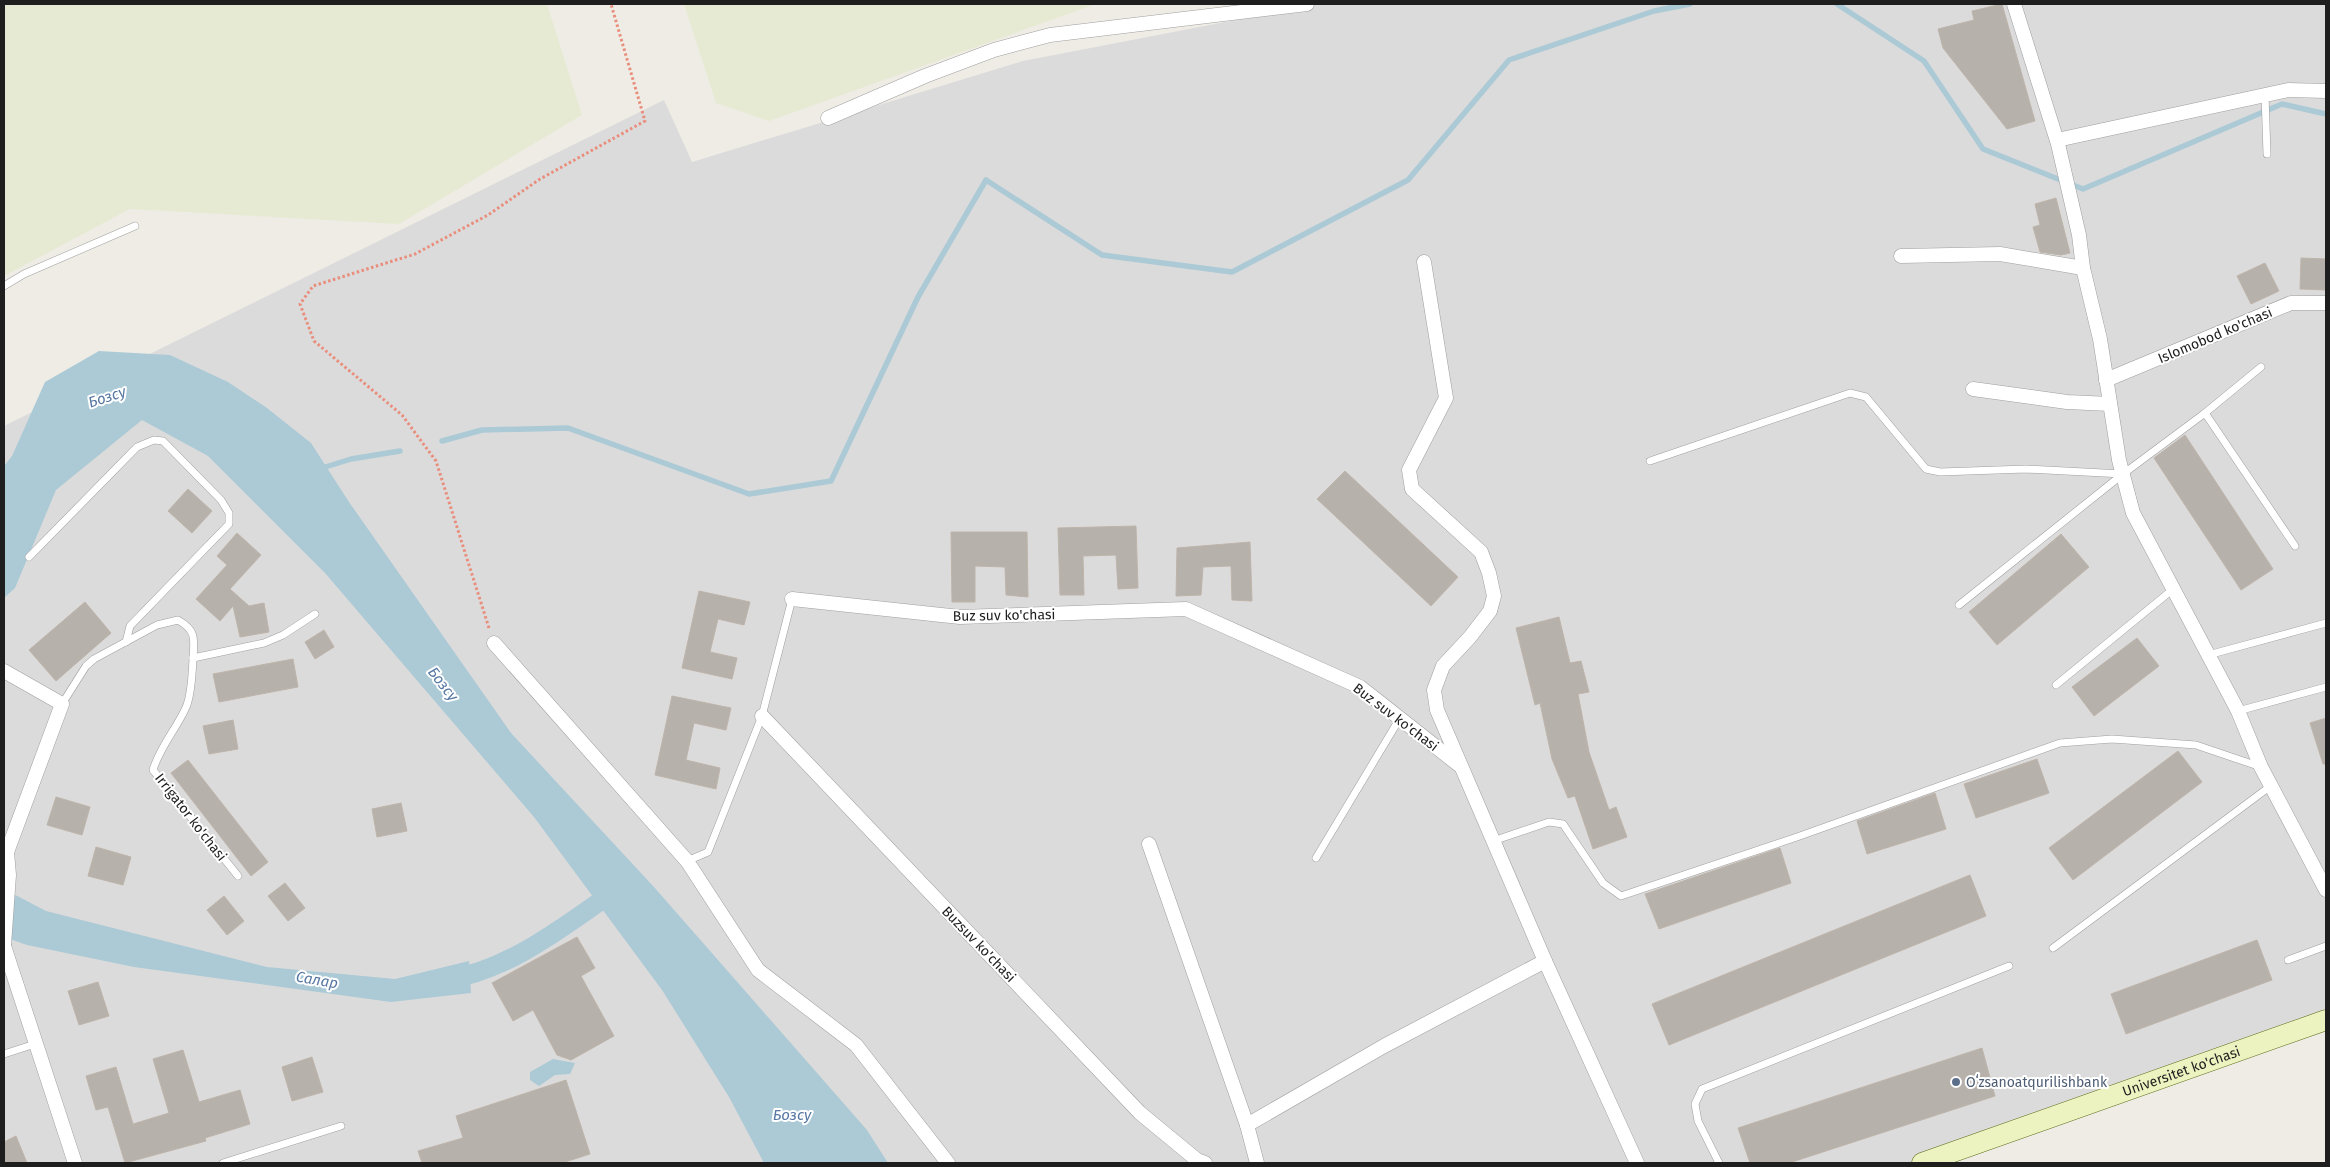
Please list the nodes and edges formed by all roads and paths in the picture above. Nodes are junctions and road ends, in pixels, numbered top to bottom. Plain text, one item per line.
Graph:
1 (611, 4) edge
2 (1307, 4) edge
3 (2014, 4) edge
4 (2326, 90) edge
5 (2265, 99) junction
6 (828, 118) dead end
7 (2058, 145) junction
8 (2267, 154) dead end
9 (135, 226) dead end
10 (1901, 256) dead end
11 (1424, 262) dead end
12 (2083, 268) junction
13 (4, 286) edge
14 (2326, 303) edge
15 (2261, 367) dead end
16 (2106, 380) junction
17 (1973, 389) dead end
18 (2110, 404) junction
19 (2205, 413) junction
20 (1650, 461) dead end
21 (2123, 474) junction
22 (2295, 546) dead end
23 (29, 557) dead end
24 (2172, 590) junction
25 (792, 600) joint
26 (1959, 605) dead end
27 (315, 614) dead end
28 (2326, 623) edge
29 (126, 642) junction
30 (494, 643) joint
31 (2208, 655) junction
32 (193, 658) junction
33 (4, 671) edge
34 (2056, 685) dead end
35 (2326, 687) edge
36 (62, 704) junction
37 (2238, 712) junction
38 (762, 716) junction
39 (1400, 718) junction
40 (1462, 767) junction
41 (2261, 767) junction
42 (2272, 785) junction
43 (1494, 840) junction
44 (1150, 844) dead end
45 (1316, 858) dead end
46 (687, 861) junction
47 (238, 876) dead end
48 (2326, 890) edge
49 (4, 945) edge
50 (2326, 946) edge
51 (2053, 948) dead end
52 (2288, 960) dead end
53 (1546, 961) junction
54 (2009, 966) dead end
55 (2326, 1020) edge
56 (35, 1044) junction
57 (4, 1054) edge
58 (1247, 1125) junction
59 (341, 1126) dead end
60 (75, 1163) edge
61 (223, 1163) edge
62 (948, 1163) edge
63 (1206, 1163) edge
64 (1257, 1163) edge
65 (1637, 1163) edge
66 (1720, 1163) edge
67 (1922, 1163) edge

1 - 30 path
2 - 6 street
3 - 7 street
4 - 5 street
5 - 7 street
5 - 8 lane
7 - 12 street
9 - 13 lane
10 - 12 street
11 - 40 street
12 - 16 street
14 - 16 street, Islomobod ko'chasi
15 - 19 lane
16 - 18 street
17 - 18 street
18 - 21 street
19 - 21 lane
19 - 22 lane
20 - 21 lane
21 - 24 street
21 - 26 lane
23 - 29 lane
24 - 31 street
24 - 34 lane
25 - 38 lane, Buz suv ko'chasi
25 - 39 street, Buz suv ko'chasi
27 - 32 lane
28 - 31 lane
29 - 32 lane, Irrigator ko'chasi
29 - 36 lane, Irrigator ko'chasi
30 - 46 street
31 - 37 street
32 - 47 lane, Irrigator ko'chasi
33 - 36 street
35 - 37 lane
36 - 49 street, Irrigator ko'chasi
37 - 41 street
38 - 46 lane, Buz suv ko'chasi
38 - 63 street, Buzsuv ko'chasi
39 - 40 street, Buz suv ko'chasi
39 - 45 lane
40 - 43 street
41 - 42 street
41 - 43 lane
42 - 48 street
42 - 51 lane
43 - 53 street
44 - 58 street
46 - 62 street
49 - 56 street
50 - 52 lane
53 - 58 street
53 - 65 street
54 - 66 lane
55 - 67 main road, Universitet ko'chasi
56 - 57 lane
56 - 60 street
58 - 64 street
59 - 61 lane

